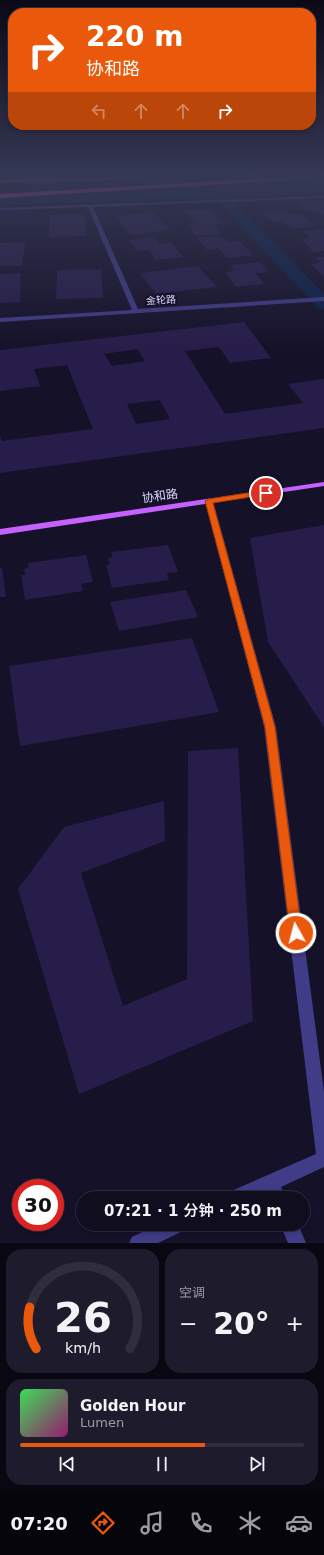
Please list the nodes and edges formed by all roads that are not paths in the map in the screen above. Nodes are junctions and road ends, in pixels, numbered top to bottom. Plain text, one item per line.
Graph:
1 (103, 235) edge
2 (324, 299) edge
3 (136, 311) junction
4 (0, 320) edge
5 (324, 484) edge
6 (209, 501) junction
7 (0, 532) edge
8 (324, 1155) edge
9 (324, 1158) edge
10 (273, 1188) edge
11 (262, 1191) edge
12 (164, 1231) edge
13 (291, 1231) edge
14 (138, 1243) edge
15 (297, 1243) edge

1 - 3 street
2 - 3 street, 金轮路
3 - 4 street, 金轮路
5 - 6 main road, 协和路
6 - 7 main road, 协和路
6 - 8 street
9 - 10 street
10 - 11 street
12 - 14 street
13 - 15 street

